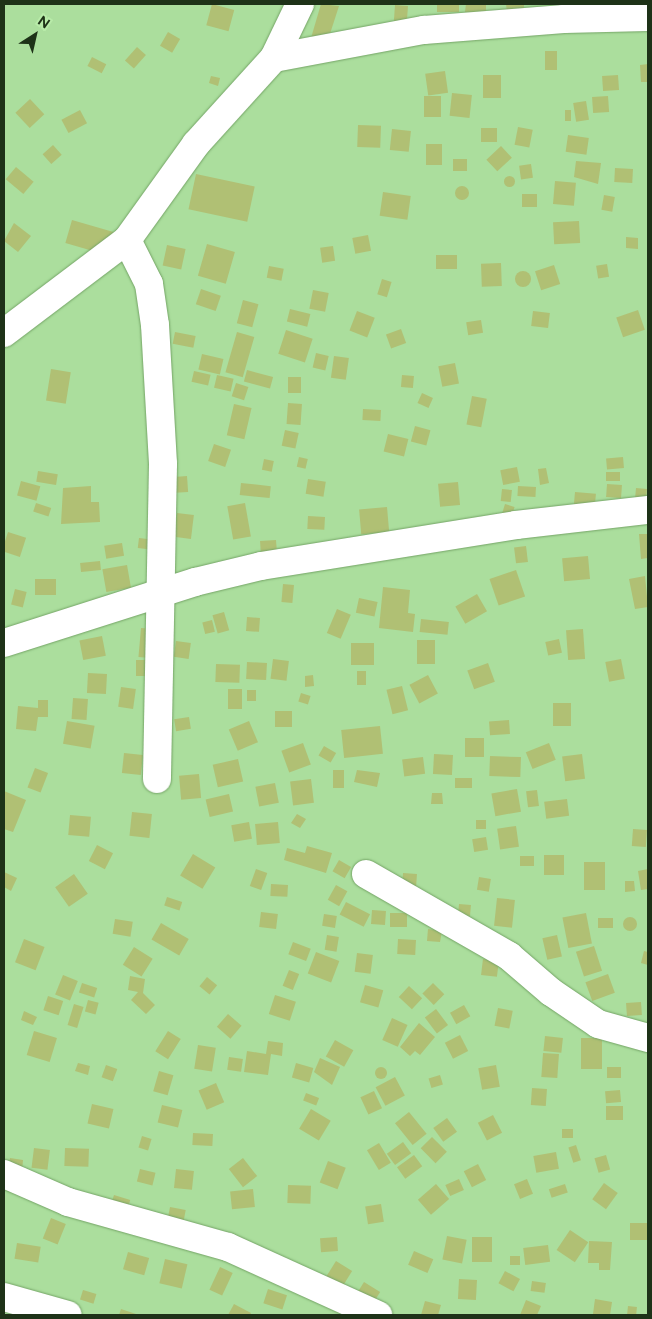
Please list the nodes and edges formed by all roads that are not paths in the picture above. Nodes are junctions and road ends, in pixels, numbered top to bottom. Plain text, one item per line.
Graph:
1 (300, 4) edge
2 (648, 17) edge
3 (274, 58) junction
4 (127, 240) junction
5 (4, 334) edge
6 (648, 510) edge
7 (161, 594) junction
8 (4, 643) edge
9 (157, 779) dead end
10 (366, 874) dead end
11 (648, 1038) edge
12 (4, 1174) edge
13 (4, 1297) edge
14 (68, 1315) edge
15 (378, 1315) edge

1 - 3 street
2 - 3 street
3 - 4 street
4 - 5 street
4 - 7 street
6 - 7 street
7 - 8 street
7 - 9 street
10 - 11 street
12 - 15 street
13 - 14 street

